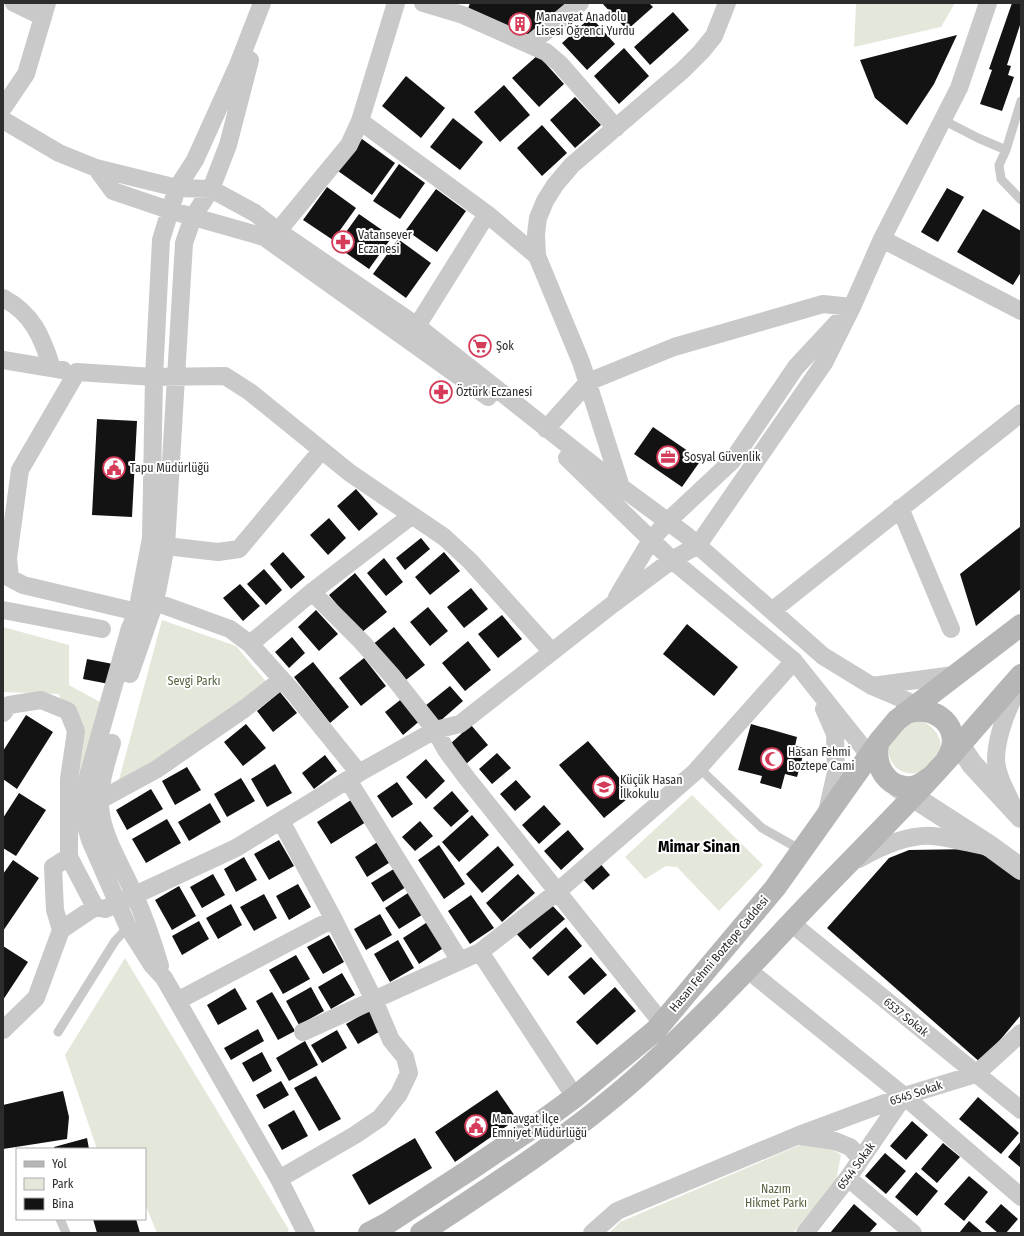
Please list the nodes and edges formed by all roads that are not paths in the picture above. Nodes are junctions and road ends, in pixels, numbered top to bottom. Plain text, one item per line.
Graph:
1 (14, 3) edge
2 (263, 3) edge
3 (396, 3) edge
4 (423, 3) edge
5 (580, 3) edge
6 (727, 3) edge
7 (988, 3) edge
8 (465, 9) edge
9 (45, 10) edge
10 (530, 44) junction
11 (1021, 101) edge
12 (3, 108) edge
13 (3, 120) edge
14 (943, 120) junction
15 (360, 121) junction
16 (616, 128) junction
17 (1006, 150) junction
18 (96, 168) junction
19 (177, 188) junction
20 (211, 189) junction
21 (1021, 200) edge
22 (169, 210) junction
23 (487, 214) junction
24 (193, 217) junction
25 (278, 231) junction
26 (882, 239) junction
27 (537, 256) junction
28 (3, 298) edge
29 (852, 307) junction
30 (1021, 311) edge
31 (417, 326) junction
32 (3, 360) edge
33 (52, 368) junction
34 (77, 372) junction
35 (175, 376) junction
36 (154, 377) junction
37 (588, 382) junction
38 (1021, 413) edge
39 (546, 428) junction
40 (321, 451) junction
41 (621, 487) junction
42 (900, 508) junction
43 (411, 516) junction
44 (668, 521) junction
45 (651, 540) junction
46 (698, 545) junction
47 (166, 546) junction
48 (672, 560) junction
49 (312, 592) junction
50 (155, 602) junction
51 (613, 604) junction
52 (3, 610) edge
53 (773, 610) junction
54 (137, 612) junction
55 (1021, 625) edge
56 (102, 629) dead end
57 (951, 629) dead end
58 (250, 644) junction
59 (552, 652) junction
60 (794, 662) junction
61 (954, 675) junction
62 (1021, 675) edge
63 (281, 680) junction
64 (1021, 680) edge
65 (811, 681) junction
66 (872, 686) junction
67 (917, 710) junction
68 (3, 713) edge
69 (435, 730) junction
70 (956, 739) junction
71 (875, 755) junction
72 (699, 768) junction
73 (939, 769) junction
74 (353, 776) junction
75 (892, 783) junction
76 (912, 797) junction
77 (100, 800) junction
78 (1018, 813) edge
79 (826, 815) junction
80 (281, 821) junction
81 (991, 847) junction
82 (801, 850) junction
83 (69, 857) junction
84 (847, 867) junction
85 (1021, 869) edge
86 (557, 892) junction
87 (135, 895) junction
88 (118, 902) junction
89 (95, 907) junction
90 (333, 918) junction
91 (792, 922) junction
92 (128, 927) junction
93 (61, 930) junction
94 (480, 952) junction
95 (460, 961) junction
96 (748, 970) junction
97 (164, 978) junction
98 (374, 1000) junction
99 (177, 1001) junction
100 (662, 1023) junction
101 (3, 1030) edge
102 (58, 1032) dead end
103 (303, 1032) dead end
104 (1021, 1033) edge
105 (976, 1074) junction
106 (904, 1096) junction
107 (575, 1097) junction
108 (1021, 1110) edge
109 (799, 1135) junction
110 (861, 1159) junction
111 (848, 1178) junction
112 (279, 1179) junction
113 (1021, 1197) edge
114 (60, 1220) edge
115 (66, 1233) edge
116 (306, 1233) edge
117 (369, 1233) edge
118 (421, 1233) edge
119 (592, 1233) edge
120 (805, 1233) edge
121 (913, 1233) edge

1 - 9 street
2 - 19 street
2 - 20 street
3 - 15 street
4 - 8 street
5 - 10 street
6 - 16 street
7 - 14 street
8 - 10 street
9 - 12 street
10 - 16 street
11 - 17 lane
13 - 18 street
14 - 17 lane
14 - 26 street
15 - 23 street
15 - 25 street
16 - 27 street
17 - 21 lane
18 - 19 street
18 - 22 street
19 - 20 street
19 - 22 street
20 - 24 street
20 - 25 street
22 - 24 street
22 - 36 street
23 - 27 street
23 - 31 street
24 - 35 street
24 - 45 street
25 - 31 street
26 - 29 street
26 - 30 street
27 - 37 street
28 - 33 street
29 - 37 street
29 - 44 street
29 - 46 street
31 - 39 street
32 - 33 street
33 - 34 street
34 - 36 street
34 - 54 street
35 - 36 street
35 - 40 street
35 - 47 street
36 - 54 street
37 - 39 street
37 - 41 street
38 - 42 street
39 - 41 street
40 - 43 street
40 - 47 street
41 - 44 street
42 - 53 street
42 - 57 street
43 - 49 street
43 - 59 street
44 - 45 street
44 - 46 street
45 - 48 street
45 - 51 street
46 - 48 street
46 - 53 street
47 - 50 street
48 - 51 street
48 - 60 street
49 - 58 street
49 - 69 street
50 - 58 street
50 - 77 street
51 - 59 street
52 - 56 street
53 - 66 street
54 - 88 street
55 - 61 main road, Hasan Fehmi Boztepe Caddesi
58 - 63 street
59 - 69 street
60 - 65 street
60 - 72 street
61 - 66 street
61 - 67 main road, Hasan Fehmi Boztepe Caddesi
62 - 70 main road, Hasan Fehmi Boztepe Caddesi
63 - 74 street
63 - 77 street
64 - 78 street
65 - 71 street
65 - 79 street
66 - 67 street
67 - 70 main road
67 - 71 main road, Hasan Fehmi Boztepe Caddesi
68 - 83 street
69 - 74 street
69 - 86 street
70 - 73 main road, Hasan Fehmi Boztepe Caddesi
70 - 78 street
71 - 75 main road
71 - 79 main road, Hasan Fehmi Boztepe Caddesi
72 - 82 lane
72 - 86 street
73 - 75 main road
73 - 76 main road, Hasan Fehmi Boztepe Caddesi
74 - 80 street
74 - 95 street
75 - 76 street
76 - 81 street
76 - 84 main road, Hasan Fehmi Boztepe Caddesi
77 - 87 street
79 - 82 main road, Hasan Fehmi Boztepe Caddesi
80 - 87 street
80 - 90 street
81 - 84 street
81 - 85 street
82 - 100 main road, Hasan Fehmi Boztepe Caddesi
83 - 89 street
83 - 93 street
84 - 91 main road, Hasan Fehmi Boztepe Caddesi
86 - 94 street
86 - 100 street
87 - 88 street
87 - 97 street
88 - 89 street
88 - 92 street
89 - 93 street
90 - 98 street
90 - 99 street
91 - 96 main road, Hasan Fehmi Boztepe Caddesi
91 - 105 street, 6537 Sokak
92 - 97 street
92 - 102 lane
93 - 101 street
94 - 95 street
94 - 107 street
95 - 98 street
96 - 106 street
96 - 118 main road, Hasan Fehmi Boztepe Caddesi
97 - 99 street
98 - 103 street
98 - 112 street
99 - 112 street
100 - 107 main road, Hasan Fehmi Boztepe Caddesi
104 - 105 street, 6545 Sokak
105 - 106 street, 6545 Sokak
105 - 108 street, 6537 Sokak
106 - 109 street, 6545 Sokak
106 - 110 street, 6544 Sokak
106 - 113 street
107 - 117 main road, Hasan Fehmi Boztepe Caddesi
109 - 110 street
109 - 119 street, 6545 Sokak
110 - 111 street, 6544 Sokak
111 - 120 street, 6544 Sokak
111 - 121 street
112 - 116 street
114 - 115 lane

